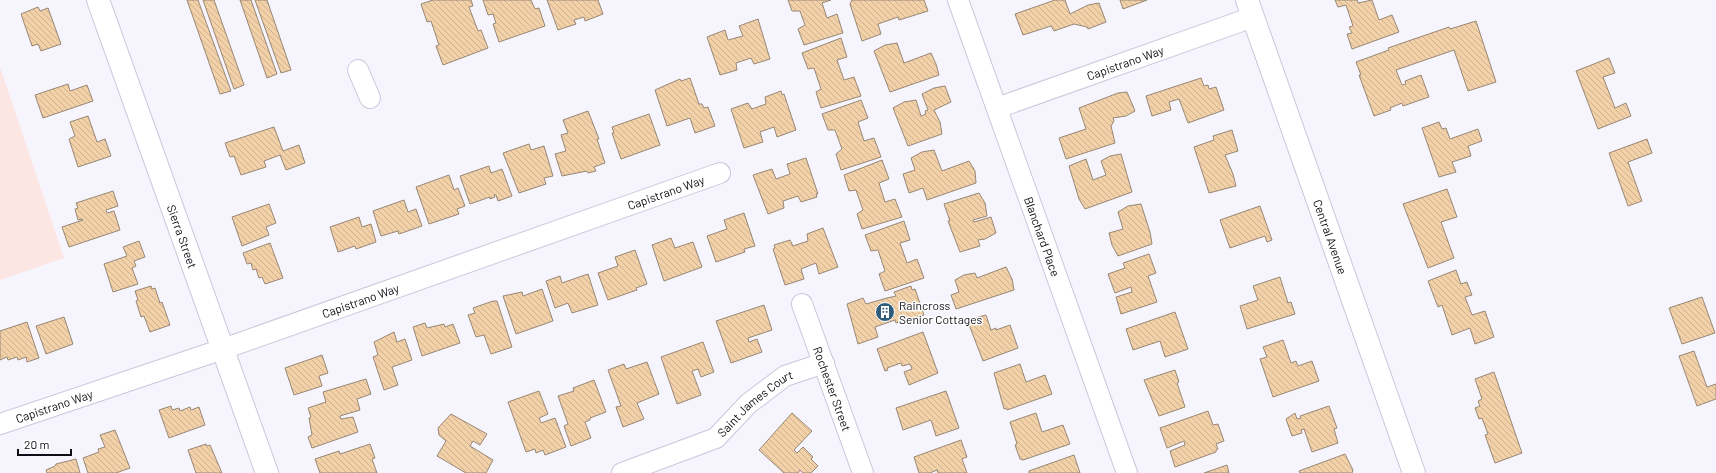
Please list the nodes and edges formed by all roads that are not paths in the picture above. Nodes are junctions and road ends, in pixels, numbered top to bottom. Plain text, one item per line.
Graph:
1 (98, 0) edge
2 (958, 0) edge
3 (1250, 8) edge
4 (358, 70) dead end
5 (370, 98) dead end
6 (997, 108) junction
7 (720, 172) dead end
8 (802, 304) dead end
9 (223, 349) junction
10 (824, 363) junction
11 (0, 424) edge
12 (267, 473) edge
13 (622, 473) edge
14 (863, 473) edge
15 (1127, 473) edge
16 (1414, 473) edge

1 - 9 street, Sierra Street
2 - 6 street, Blanchard Place
3 - 6 street, Capistrano Way
3 - 16 street, Central Avenue
4 - 5 street
6 - 15 street, Blanchard Place
7 - 9 street, Capistrano Way
8 - 10 street, Rochester Street
9 - 11 street, Capistrano Way
9 - 12 street, Sierra Street
10 - 13 street, Saint James Court
10 - 14 street, Rochester Street

